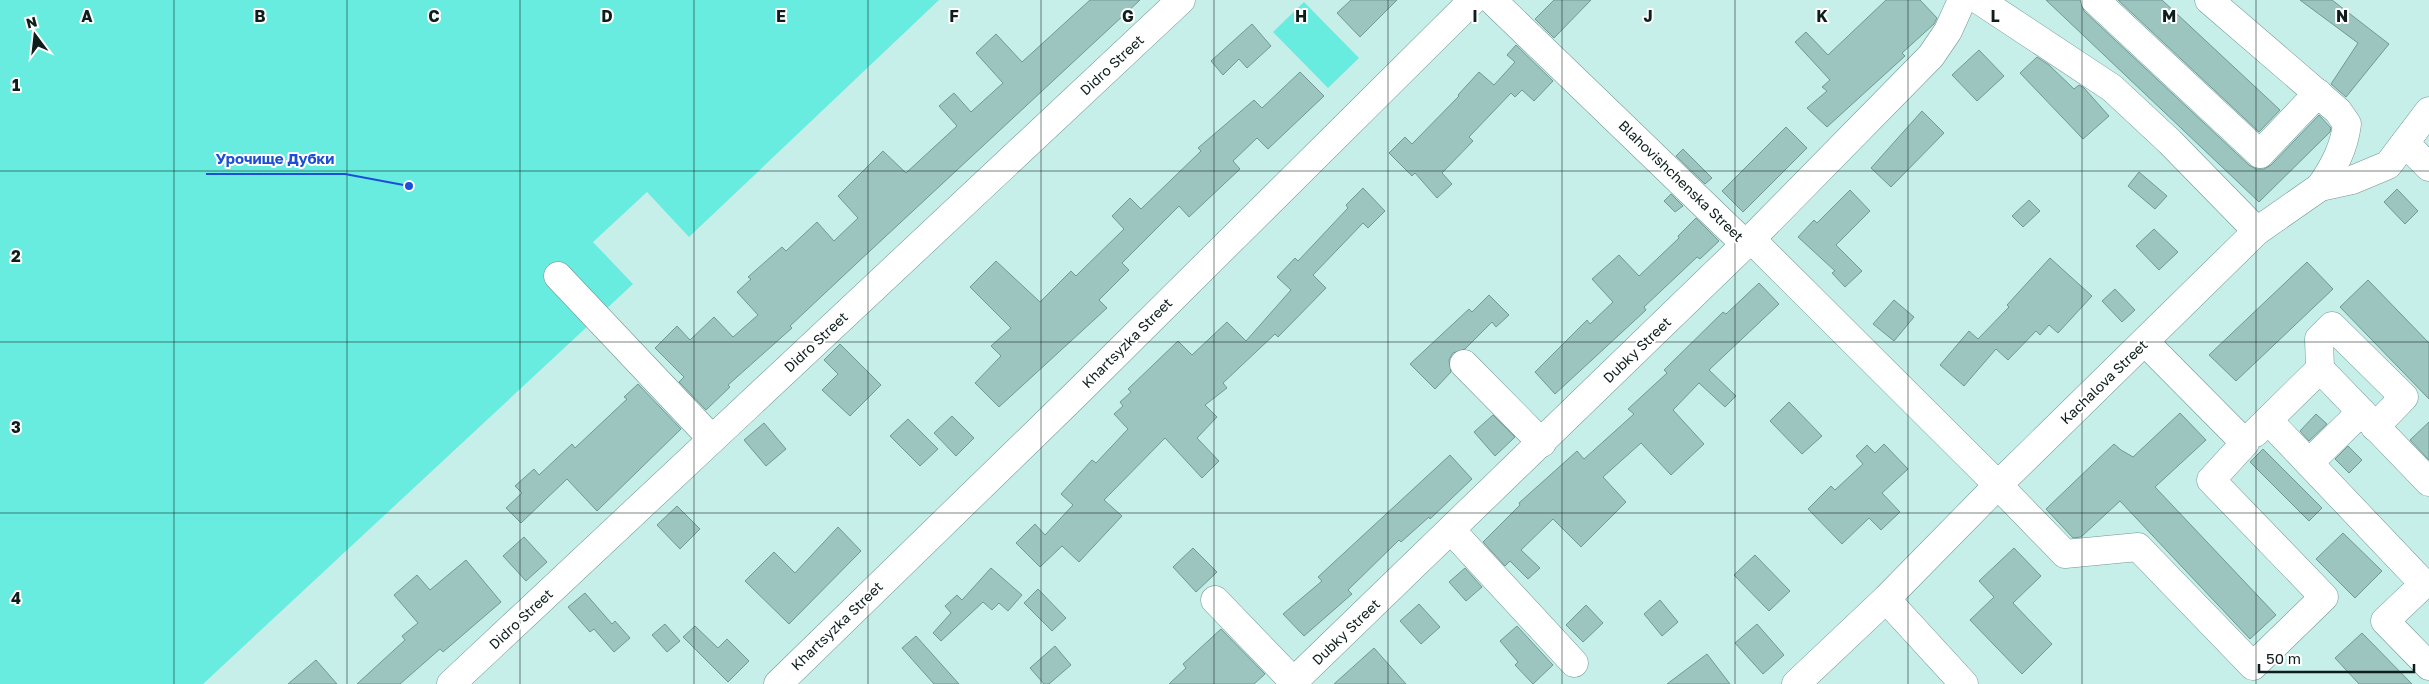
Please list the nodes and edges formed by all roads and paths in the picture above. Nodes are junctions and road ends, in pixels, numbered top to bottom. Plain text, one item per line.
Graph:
1 (1181, 0) edge
2 (1474, 0) edge
3 (1492, 0) edge
4 (1962, 0) edge
5 (1978, 0) edge
6 (2095, 0) edge
7 (2208, 0) edge
8 (2318, 93) junction
9 (2429, 111) edge
10 (2405, 143) junction
11 (2429, 167) edge
12 (2320, 187) junction
13 (2256, 231) junction
14 (1745, 244) junction
15 (558, 276) dead end
16 (2145, 342) junction
17 (1464, 364) dead end
18 (2320, 369) junction
19 (2368, 419) junction
20 (2268, 420) junction
21 (712, 439) junction
22 (1542, 443) junction
23 (2245, 443) junction
24 (2309, 463) junction
25 (2429, 482) edge
26 (1998, 485) junction
27 (1452, 530) junction
28 (2426, 581) edge
29 (1886, 599) junction
30 (1215, 600) dead end
31 (1574, 663) dead end
32 (2429, 666) edge
33 (1293, 683) edge
34 (452, 684) edge
35 (778, 684) edge
36 (1796, 684) edge
37 (1964, 684) edge

1 - 21 street, Didro Street
2 - 35 street, Khartsyzka Street
3 - 14 street, Blahovishchenska Street
4 - 14 street, Dubky Street
5 - 13 street
6 - 8 street
7 - 8 street
8 - 12 street
9 - 10 street, Kachalova Street
10 - 11 street
10 - 12 street, Kachalova Street
12 - 13 street, Kachalova Street
13 - 16 street, Kachalova Street
14 - 22 street, Dubky Street
14 - 26 street, Blahovishchenska Street
15 - 21 street
16 - 23 street
16 - 26 street, Kachalova Street
17 - 22 street
18 - 19 street
18 - 19 street
18 - 20 street
19 - 24 street
19 - 25 street
20 - 23 street
20 - 24 street
21 - 34 street, Didro Street
22 - 27 street, Dubky Street
23 - 26 street, Blahovishchenska Street
24 - 28 street
26 - 29 street, Kachalova Street
27 - 31 street
27 - 33 street, Dubky Street
28 - 32 street
29 - 36 street, Kachalova Street
29 - 37 street
30 - 33 street

